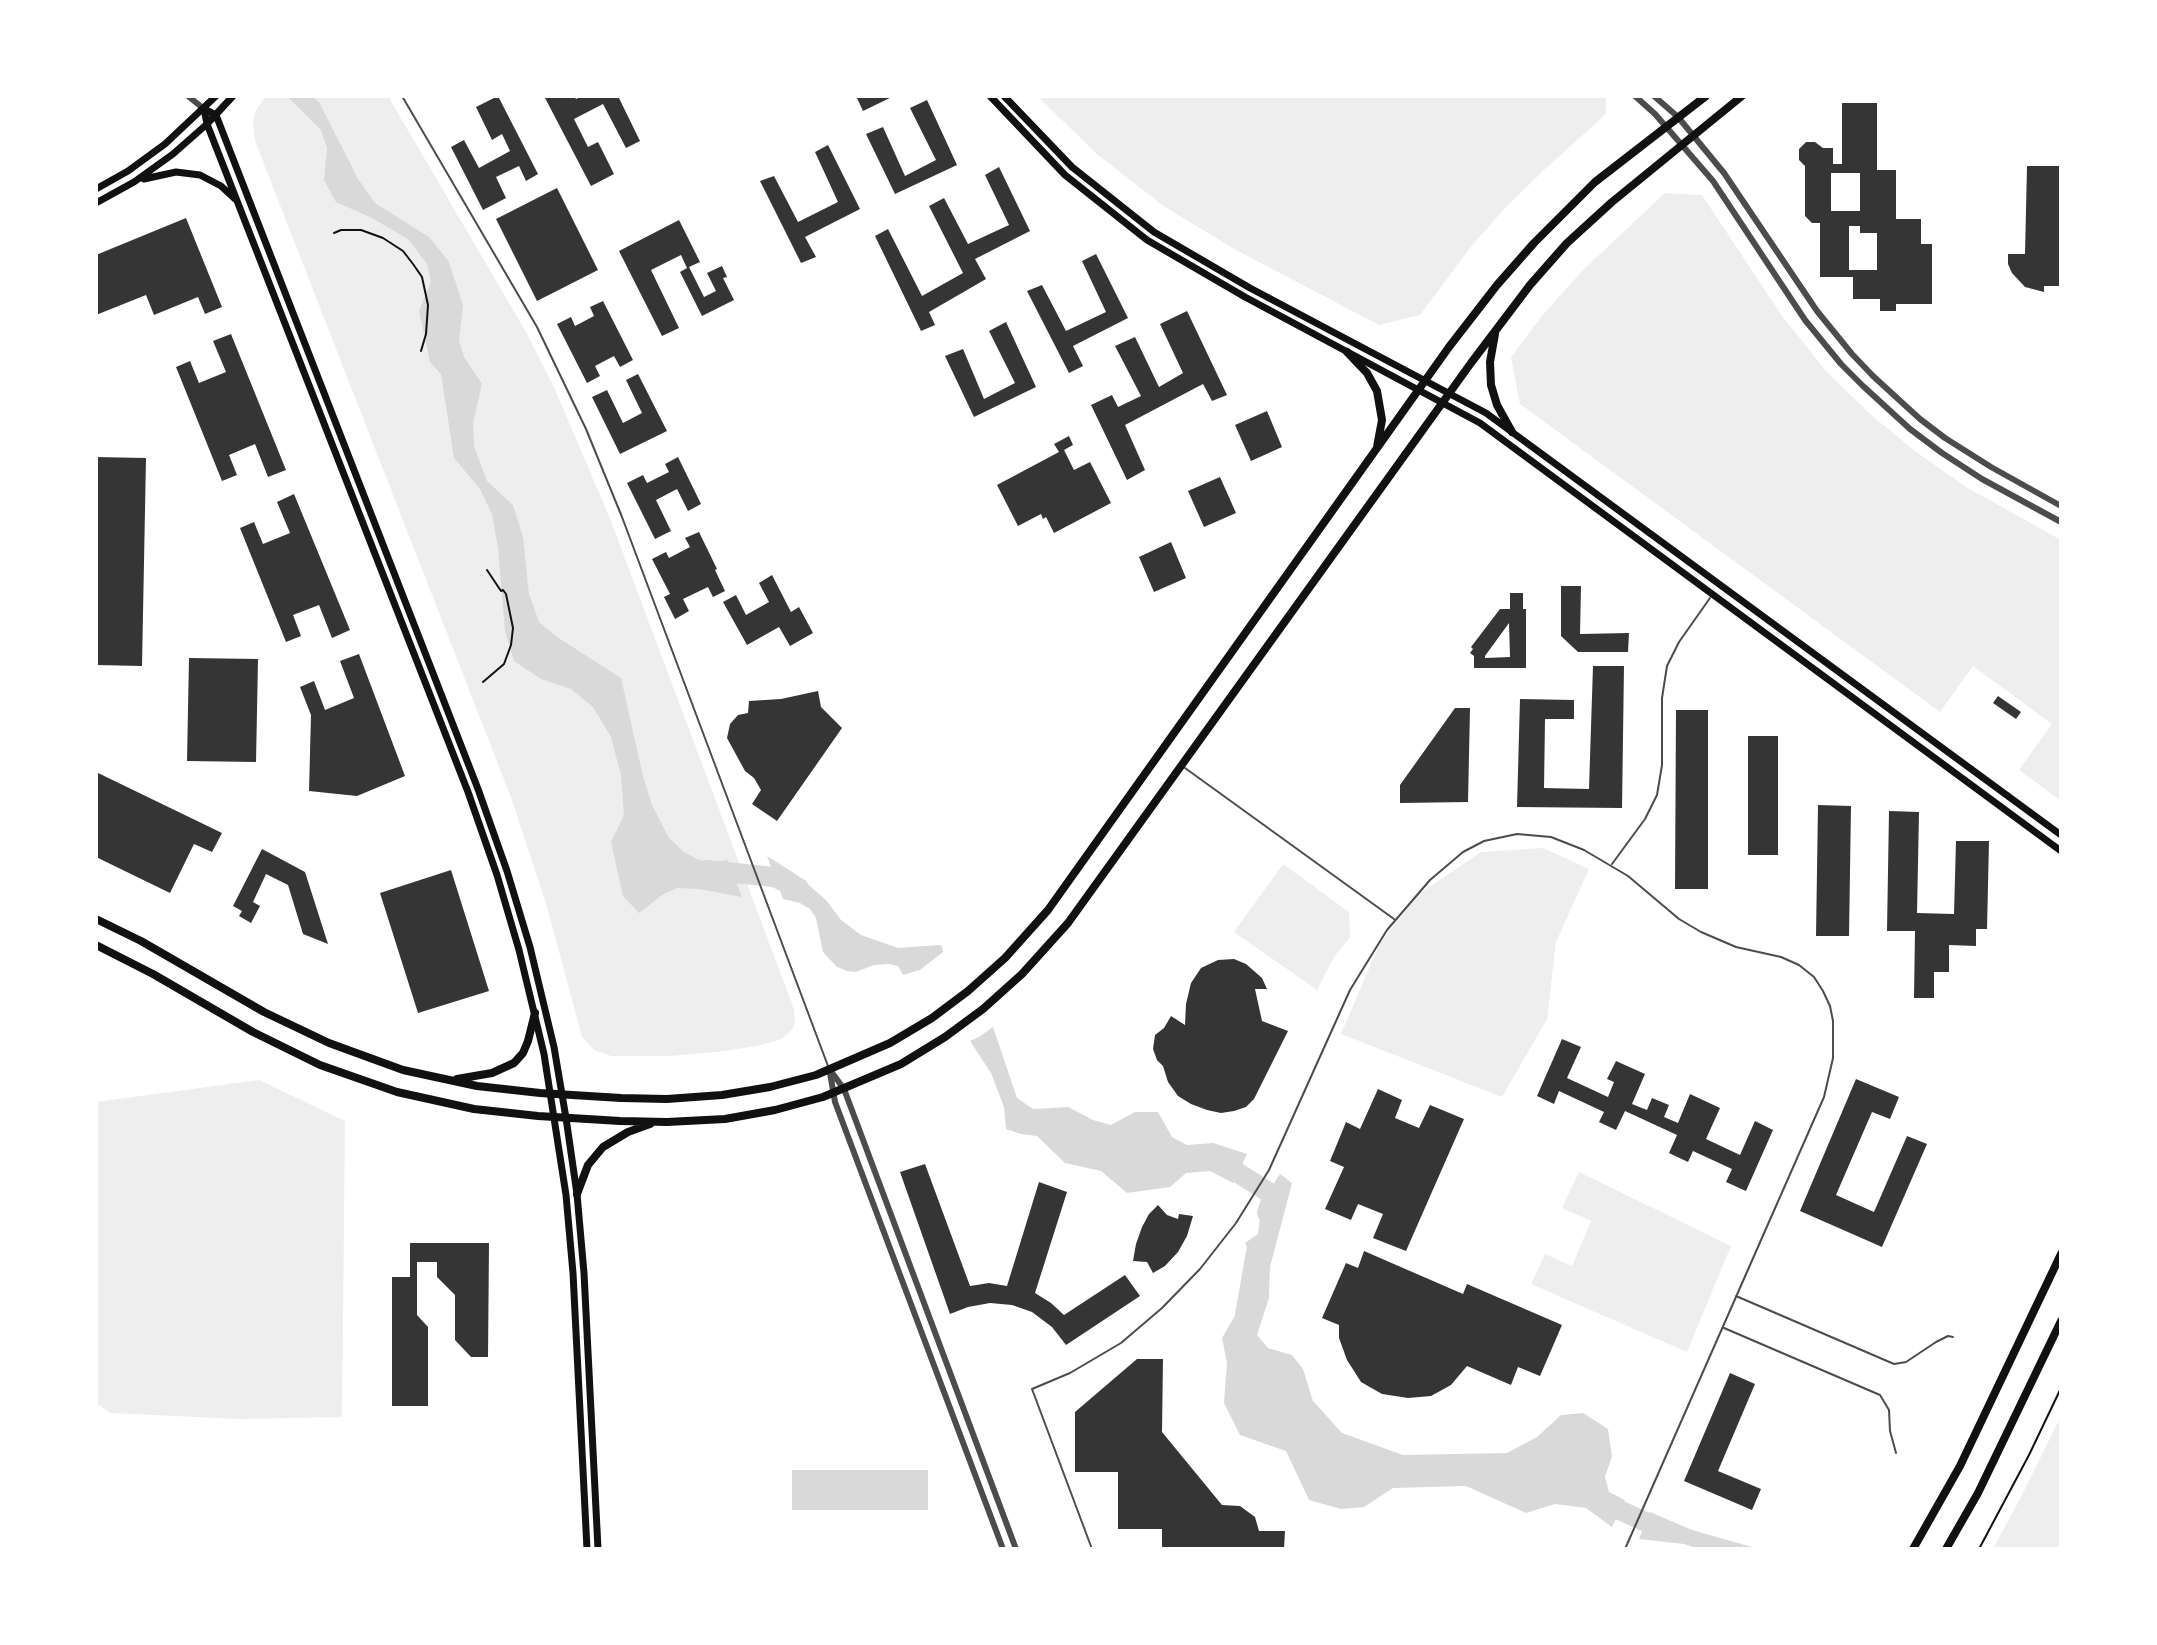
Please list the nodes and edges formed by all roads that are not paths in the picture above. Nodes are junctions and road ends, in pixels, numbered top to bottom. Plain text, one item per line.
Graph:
1 (188, 96) edge
2 (216, 96) edge
3 (233, 96) edge
4 (402, 96) edge
5 (990, 96) edge
6 (1004, 96) edge
7 (1635, 96) edge
8 (1654, 96) edge
9 (1706, 96) edge
10 (1742, 96) edge
11 (204, 109) junction
12 (216, 115) junction
13 (1678, 117) junction
14 (207, 124) junction
15 (1666, 126) junction
16 (1694, 135) junction
17 (1682, 144) junction
18 (134, 182) junction
19 (96, 189) edge
20 (96, 203) edge
21 (238, 203) junction
22 (1497, 328) junction
23 (1347, 352) junction
24 (1427, 381) junction
25 (1420, 390) junction
26 (1450, 393) junction
27 (1443, 402) junction
28 (1512, 432) junction
29 (1374, 456) junction
30 (2061, 506) edge
31 (2061, 522) edge
32 (1720, 584) junction
33 (1714, 594) junction
34 (1180, 765) junction
35 (2061, 835) edge
36 (2061, 851) edge
37 (1612, 865) junction
38 (96, 919) edge
39 (1395, 919) junction
40 (96, 945) edge
41 (535, 1013) junction
42 (830, 1070) junction
43 (447, 1080) junction
44 (844, 1089) junction
45 (551, 1094) junction
46 (832, 1094) junction
47 (562, 1095) junction
48 (555, 1118) junction
49 (566, 1118) junction
50 (656, 1122) junction
51 (577, 1194) junction
52 (2061, 1254) edge
53 (1736, 1296) junction
54 (2061, 1321) edge
55 (1722, 1327) junction
56 (1953, 1337) dead end
57 (1896, 1453) dead end
58 (587, 1549) edge
59 (598, 1549) edge
60 (1003, 1549) edge
61 (1016, 1549) edge
62 (1092, 1549) edge
63 (1625, 1549) edge
64 (1913, 1549) edge
65 (1946, 1549) edge

1 - 11 street
2 - 11 main road
3 - 12 main road
4 - 42 lane
5 - 23 main road
6 - 24 main road
7 - 15 street
8 - 13 street
9 - 13 main road
10 - 16 main road
11 - 12 main road
11 - 14 main road
11 - 19 main road
12 - 14 main road
12 - 47 main road
13 - 15 main road
13 - 16 street
14 - 18 main road
14 - 21 main road
15 - 17 street
15 - 24 main road
16 - 17 main road
16 - 30 street
17 - 22 main road
17 - 31 street
18 - 20 main road
18 - 21 main road
21 - 41 main road
22 - 26 main road
22 - 28 main road
23 - 25 main road
23 - 29 main road
24 - 25 main road
24 - 26 main road
25 - 27 main road
25 - 29 main road
26 - 27 main road
26 - 28 main road
27 - 33 main road
27 - 34 main road
28 - 32 main road
29 - 42 main road
32 - 33 lane
32 - 35 main road
33 - 36 main road
33 - 37 lane
34 - 39 lane
34 - 44 main road
37 - 39 lane
37 - 53 lane
38 - 43 main road
39 - 62 lane
40 - 48 main road
41 - 43 main road
41 - 45 main road
42 - 44 street
42 - 46 street
42 - 47 main road
43 - 45 main road
44 - 46 main road
44 - 61 street
45 - 47 main road
45 - 48 main road
46 - 50 main road
46 - 60 street
47 - 49 main road
48 - 49 main road
48 - 58 main road
49 - 50 main road
49 - 51 main road
50 - 51 main road
51 - 59 main road
52 - 64 main road
53 - 55 lane
53 - 56 lane
54 - 65 main road
55 - 57 lane
55 - 63 lane

